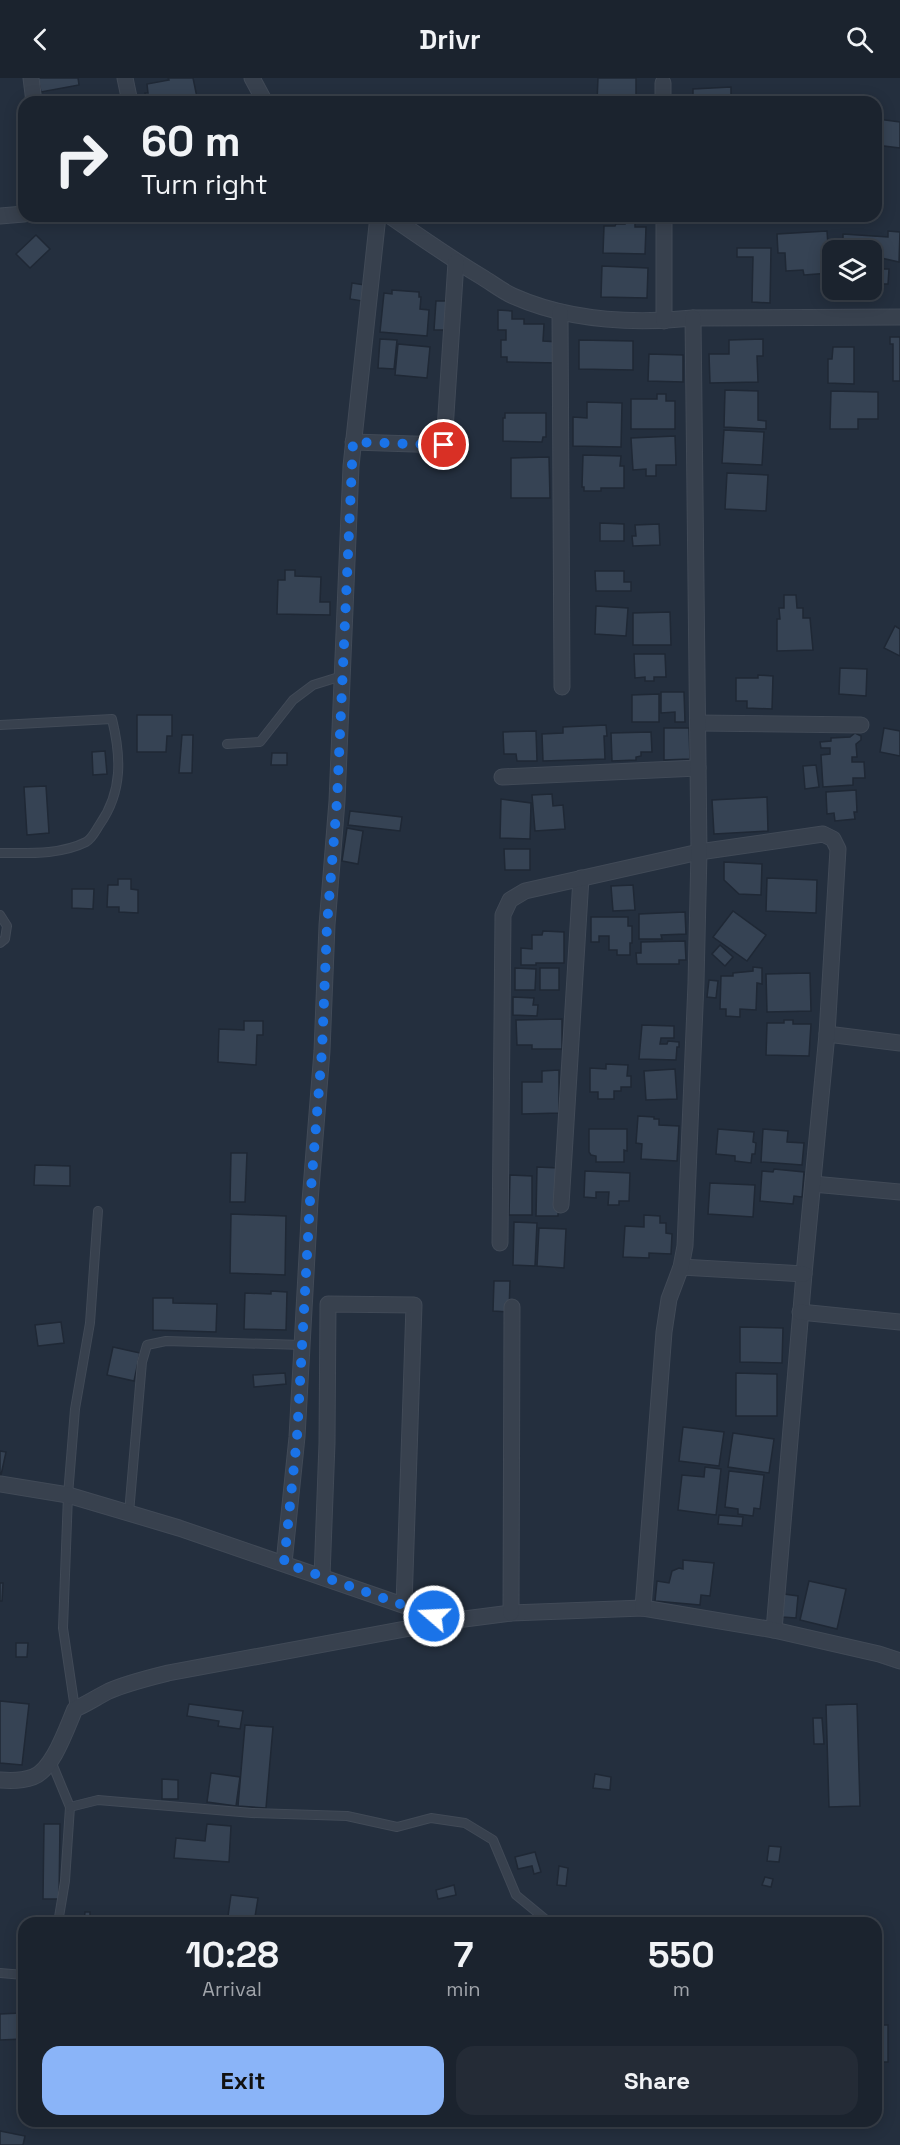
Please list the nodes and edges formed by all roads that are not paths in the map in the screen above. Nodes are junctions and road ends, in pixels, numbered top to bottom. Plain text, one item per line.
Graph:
1 (31, 78) edge
2 (125, 78) edge
3 (252, 78) edge
4 (663, 83) dead end
5 (33, 96) edge
6 (129, 96) edge
7 (262, 96) edge
8 (663, 96) edge
9 (18, 214) edge
10 (0, 216) edge
11 (377, 222) edge
12 (399, 222) edge
13 (664, 222) edge
14 (456, 261) junction
15 (560, 312) junction
16 (900, 317) edge
17 (693, 318) junction
18 (664, 321) junction
19 (353, 442) junction
20 (342, 676) junction
21 (562, 687) dead end
22 (698, 723) junction
23 (0, 725) edge
24 (861, 726) dead end
25 (227, 744) dead end
26 (698, 768) junction
27 (502, 777) dead end
28 (699, 852) junction
29 (0, 853) edge
30 (581, 878) junction
31 (0, 915) edge
32 (0, 943) edge
33 (827, 1034) junction
34 (900, 1043) edge
35 (813, 1184) junction
36 (900, 1192) edge
37 (561, 1205) dead end
38 (98, 1211) dead end
39 (500, 1243) dead end
40 (681, 1266) junction
41 (804, 1274) junction
42 (512, 1307) dead end
43 (800, 1312) junction
44 (900, 1322) edge
45 (303, 1345) junction
46 (0, 1484) edge
47 (68, 1495) junction
48 (129, 1513) junction
49 (284, 1563) junction
50 (322, 1577) junction
51 (404, 1605) junction
52 (643, 1608) junction
53 (511, 1613) junction
54 (449, 1621) junction
55 (774, 1630) junction
56 (900, 1661) edge
57 (75, 1709) junction
58 (51, 1761) junction
59 (0, 1780) edge
60 (70, 1807) junction
61 (59, 1917) edge
62 (543, 1917) edge
63 (0, 1973) edge
64 (18, 1974) edge

1 - 5 street
2 - 6 street
3 - 7 street
4 - 8 street
9 - 10 street
11 - 19 street
12 - 14 street
13 - 18 street
14 - 15 street
14 - 19 street
15 - 18 street
15 - 21 street
16 - 17 street
17 - 18 street
17 - 22 street
19 - 20 street
20 - 25 lane
20 - 45 street
22 - 24 street
22 - 26 street
23 - 29 lane
26 - 27 street
26 - 28 street
28 - 30 street
28 - 33 street
28 - 40 street
30 - 37 street
30 - 39 street
31 - 32 lane
33 - 34 street
33 - 35 street
35 - 36 street
35 - 41 street
38 - 47 lane
40 - 41 street
40 - 52 street
41 - 43 street
42 - 53 street
43 - 44 street
43 - 55 street
45 - 48 lane
45 - 49 street
46 - 47 street
47 - 48 street
47 - 57 lane
48 - 49 street
49 - 50 street
50 - 51 street
50 - 51 street
51 - 54 street
52 - 53 street
52 - 55 street
53 - 54 street
54 - 57 street
55 - 56 street
57 - 58 street
58 - 59 street
58 - 60 lane
60 - 61 lane
60 - 62 lane
63 - 64 lane

